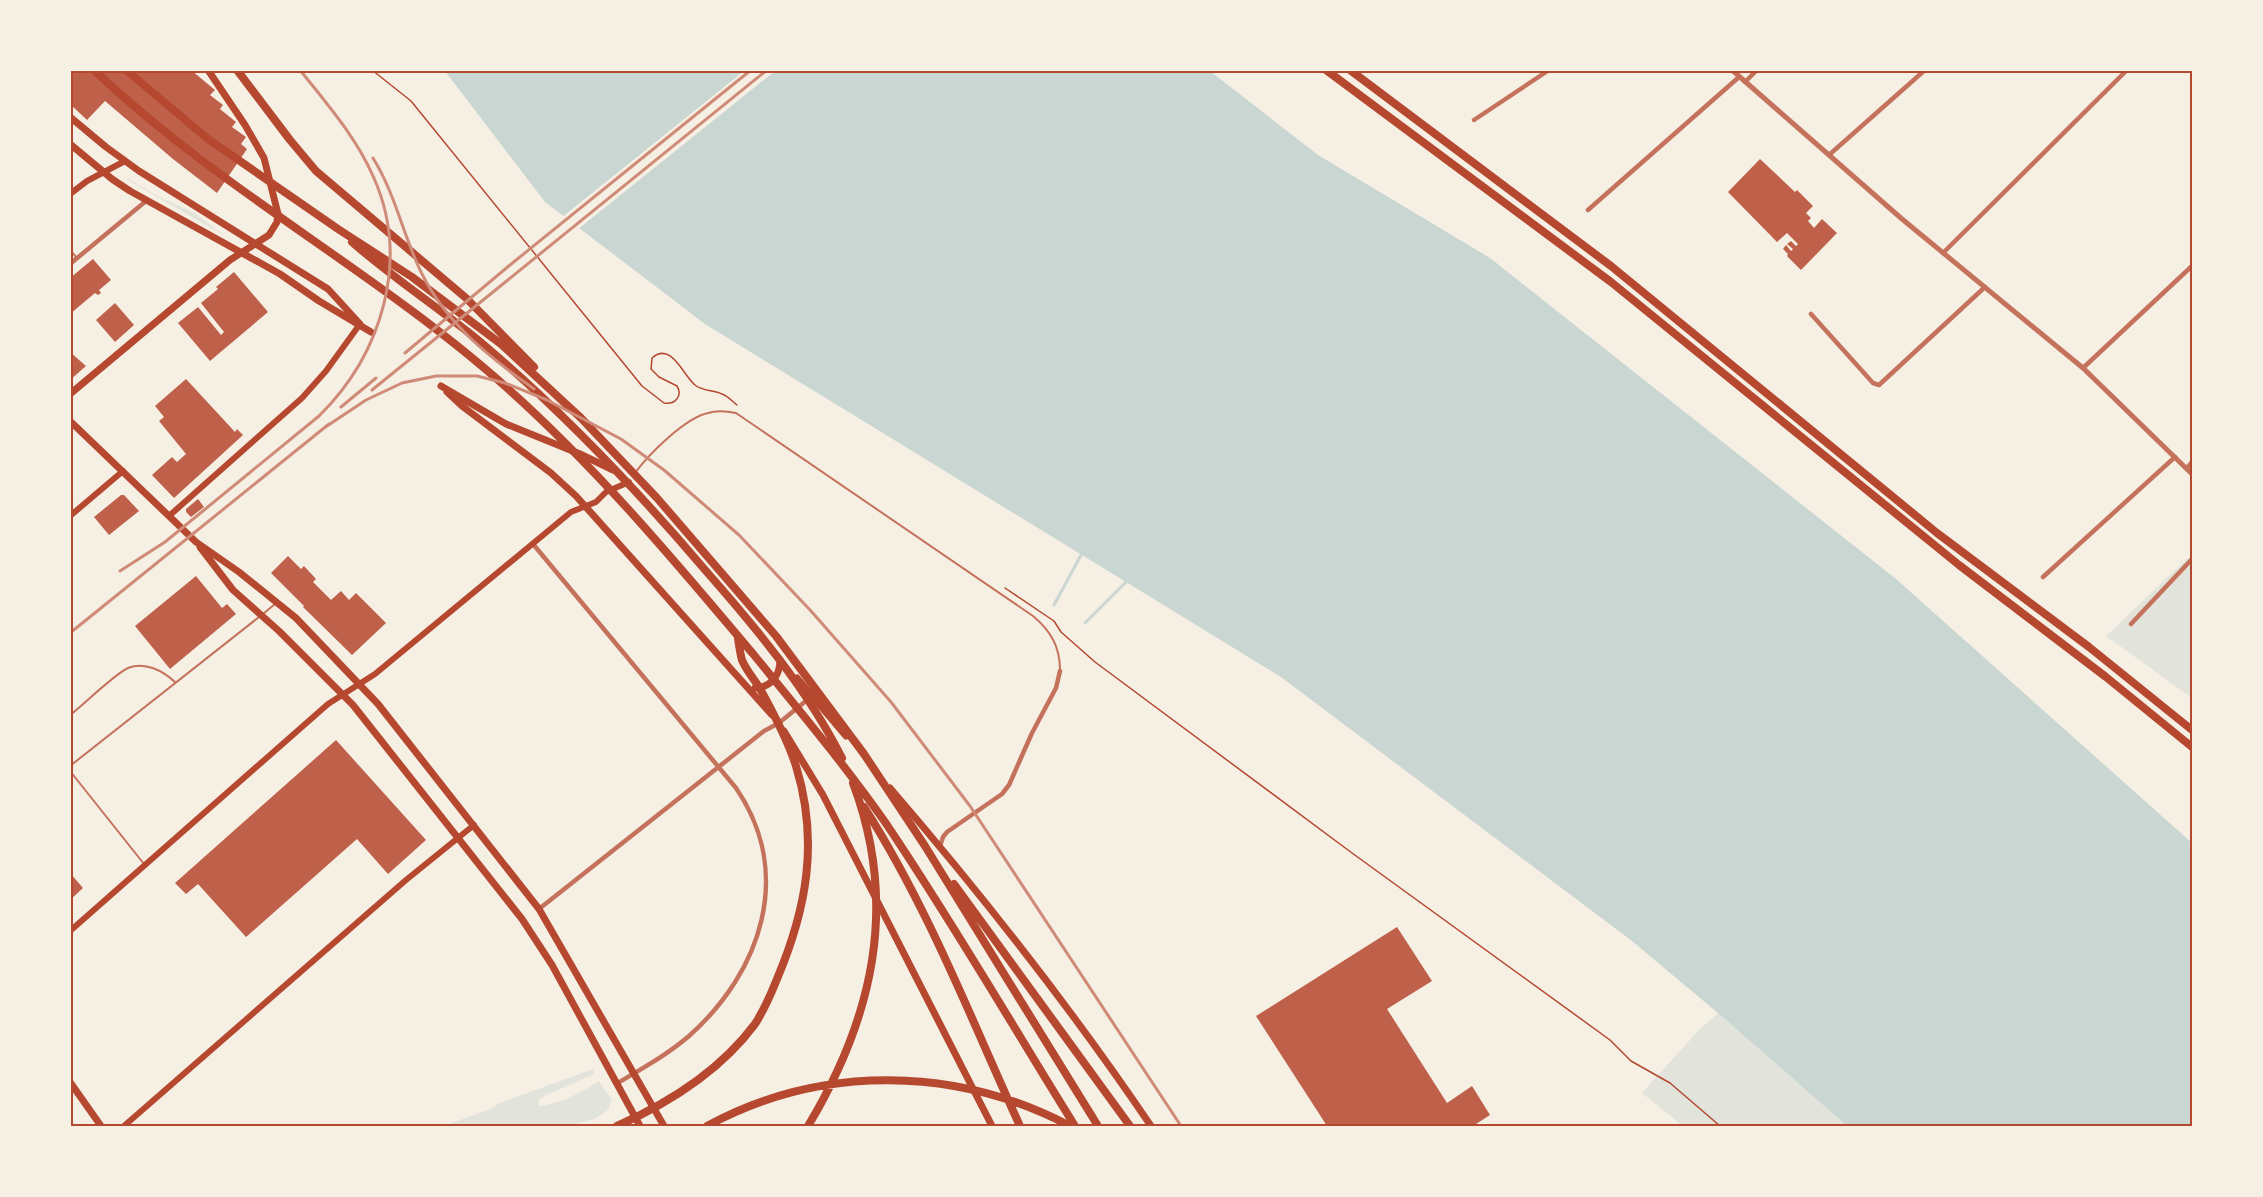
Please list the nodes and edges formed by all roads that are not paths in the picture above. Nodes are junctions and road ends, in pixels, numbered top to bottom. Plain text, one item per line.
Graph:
1 (94, 70) edge
2 (126, 70) edge
3 (208, 70) edge
4 (237, 70) edge
5 (1326, 70) edge
6 (1350, 70) edge
7 (1549, 70) edge
8 (1732, 70) edge
9 (1757, 70) edge
10 (1925, 70) edge
11 (2127, 70) edge
12 (1739, 77) junction
13 (1745, 82) junction
14 (70, 117) edge
15 (1474, 120) dead end
16 (70, 144) edge
17 (1829, 154) junction
18 (125, 161) junction
19 (104, 172) junction
20 (70, 194) edge
21 (146, 201) junction
22 (1588, 210) dead end
23 (338, 230) junction
24 (257, 243) junction
25 (70, 250) edge
26 (240, 253) junction
27 (1943, 254) junction
28 (77, 258) junction
29 (70, 264) edge
30 (2193, 266) edge
31 (1985, 287) junction
32 (1811, 314) dead end
33 (360, 324) junction
34 (371, 332) dead end
35 (2083, 368) junction
36 (555, 393) junction
37 (70, 394) edge
38 (70, 421) edge
39 (2175, 457) junction
40 (2193, 462) edge
41 (2187, 468) junction
42 (123, 471) junction
43 (2193, 474) edge
44 (629, 483) junction
45 (585, 506) junction
46 (70, 516) edge
47 (170, 516) junction
48 (196, 542) junction
49 (533, 544) junction
50 (2193, 559) edge
51 (2043, 577) dead end
52 (278, 602) junction
53 (261, 615) junction
54 (2131, 624) dead end
55 (737, 634) junction
56 (778, 654) junction
57 (1060, 671) joint
58 (176, 682) junction
59 (360, 683) junction
60 (746, 687) junction
61 (343, 694) junction
62 (812, 696) junction
63 (70, 715) edge
64 (778, 723) junction
65 (2193, 730) edge
66 (817, 733) junction
67 (2193, 747) edge
68 (70, 766) edge
69 (719, 767) junction
70 (70, 771) edge
71 (474, 825) junction
72 (458, 837) junction
73 (940, 846) junction
74 (146, 866) junction
75 (539, 909) junction
76 (70, 931) edge
77 (984, 933) junction
78 (634, 1073) junction
79 (70, 1082) edge
80 (616, 1084) junction
81 (101, 1126) edge
82 (124, 1126) edge
83 (617, 1126) edge
84 (640, 1126) edge
85 (664, 1126) edge
86 (707, 1126) edge
87 (808, 1126) edge
88 (992, 1126) edge
89 (1020, 1126) edge
90 (1070, 1126) edge
91 (1075, 1126) edge
92 (1098, 1126) edge
93 (1130, 1126) edge
94 (1151, 1126) edge

1 - 55 highway
2 - 23 highway
3 - 24 main road
4 - 36 highway
5 - 67 highway
6 - 65 highway
7 - 15 street
8 - 12 street
9 - 13 street
10 - 17 street
11 - 27 street
12 - 13 street
12 - 22 street
13 - 17 street
14 - 18 main road
16 - 19 main road
17 - 27 street
18 - 19 main road
18 - 24 main road
19 - 20 main road
19 - 21 main road
21 - 26 main road
21 - 28 street
23 - 36 highway
23 - 87 highway
24 - 26 main road
24 - 33 main road
25 - 28 lane
26 - 33 main road
26 - 37 main road
27 - 31 street
28 - 29 street
30 - 35 street
31 - 32 street
31 - 35 street
33 - 34 main road
33 - 47 main road
35 - 39 street
36 - 77 highway
38 - 42 main road
39 - 41 street
39 - 51 street
40 - 41 street
41 - 43 street
42 - 46 main road
42 - 47 main road
44 - 45 main road
44 - 45 main road
44 - 56 main road
44 - 57 lane
45 - 49 main road
45 - 60 main road
47 - 48 main road
48 - 52 main road
48 - 53 main road
49 - 59 main road
49 - 69 street
50 - 54 street
52 - 53 lane
52 - 59 main road
53 - 58 lane
53 - 61 main road
55 - 66 highway
55 - 83 highway
56 - 60 main road
56 - 62 main road
57 - 73 street
58 - 63 lane
58 - 68 lane
59 - 61 main road
59 - 71 main road
60 - 64 main road
61 - 72 main road
61 - 74 main road
62 - 64 street
62 - 73 main road
64 - 69 street
64 - 88 main road
66 - 89 highway
66 - 91 highway
69 - 75 street
69 - 78 street
70 - 74 lane
71 - 72 main road
71 - 75 main road
72 - 80 main road
72 - 82 main road
73 - 94 main road
74 - 76 main road
75 - 78 main road
77 - 92 highway
77 - 93 highway
78 - 80 street
78 - 85 main road
79 - 81 main road
80 - 84 main road
86 - 90 highway

